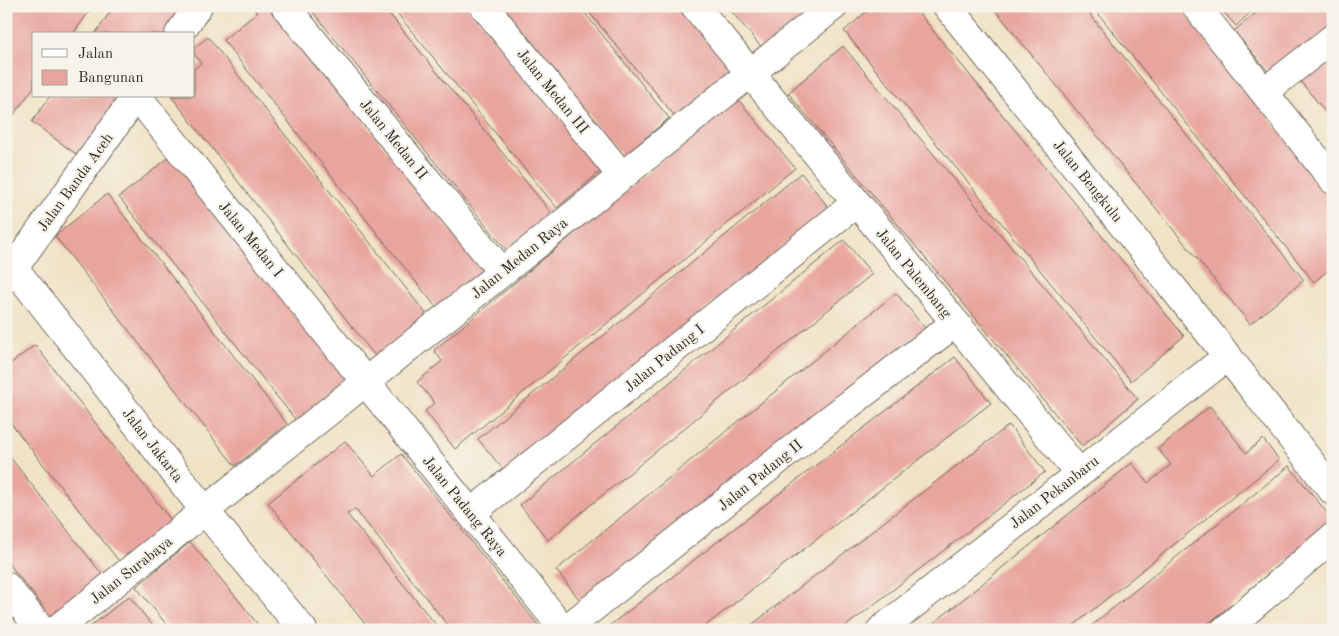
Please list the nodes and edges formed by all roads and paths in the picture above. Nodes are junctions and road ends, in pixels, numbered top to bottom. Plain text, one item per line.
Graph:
1 (198, 6) edge
2 (285, 6) edge
3 (484, 6) edge
4 (695, 6) edge
5 (834, 6) edge
6 (947, 6) edge
7 (1196, 6) edge
8 (180, 32) edge
9 (1333, 38) edge
10 (749, 73) junction
11 (1264, 92) junction
12 (135, 98) edge
13 (138, 98) edge
14 (622, 176) junction
15 (1333, 180) edge
16 (856, 203) junction
17 (9, 268) edge
18 (502, 272) junction
19 (955, 323) junction
20 (1228, 356) junction
21 (365, 382) junction
22 (1079, 473) junction
23 (1333, 491) edge
24 (205, 511) junction
25 (471, 513) junction
26 (1333, 538) edge
27 (6, 586) edge
28 (1234, 628) edge
29 (41, 630) edge
30 (56, 630) edge
31 (303, 630) edge
32 (565, 630) edge
33 (881, 630) edge

1 - 8 street
2 - 18 street, Jalan Medan II
3 - 14 street, Jalan Medan III
4 - 10 street, Jalan Palembang
5 - 10 street, Jalan Medan Raya
6 - 20 street, Jalan Bengkulu
7 - 11 street
9 - 11 street
10 - 14 street, Jalan Medan Raya
10 - 16 street, Jalan Palembang
11 - 15 street
12 - 17 street, Jalan Banda Aceh
13 - 21 street, Jalan Medan I
14 - 18 street, Jalan Medan Raya
16 - 19 street, Jalan Palembang
16 - 25 street, Jalan Padang I
17 - 24 street, Jalan Jakarta
18 - 21 street, Jalan Medan Raya
19 - 22 street, Jalan Palembang
19 - 32 street, Jalan Padang II
20 - 22 street, Jalan Pekanbaru
20 - 23 street, Jalan Bengkulu
21 - 24 street, Jalan Medan Raya
21 - 25 street, Jalan Padang Raya
22 - 33 street, Jalan Pekanbaru
24 - 30 street, Jalan Surabaya
24 - 31 street, Jalan Jakarta
25 - 32 street, Jalan Padang Raya
26 - 28 street
27 - 29 street

